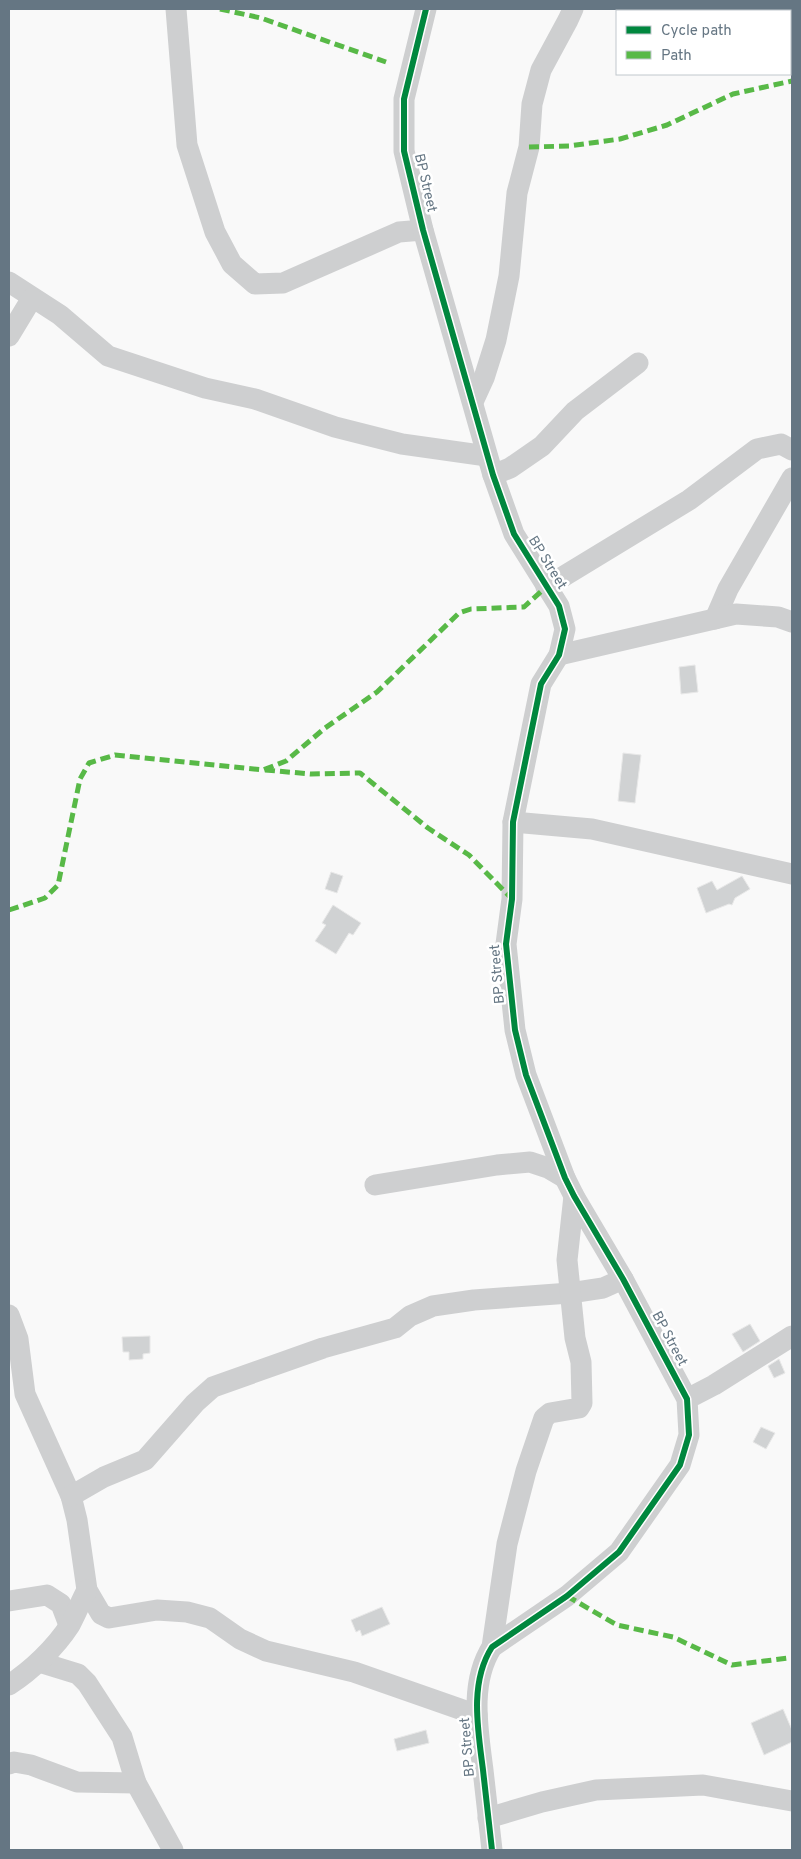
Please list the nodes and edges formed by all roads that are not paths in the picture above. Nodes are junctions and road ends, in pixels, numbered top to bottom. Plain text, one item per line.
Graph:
1 (176, 9) edge
2 (426, 9) edge
3 (572, 9) edge
4 (423, 230) junction
5 (9, 282) edge
6 (32, 298) junction
7 (9, 336) edge
8 (638, 363) dead end
9 (473, 402) junction
10 (792, 450) edge
11 (490, 466) junction
12 (792, 478) edge
13 (546, 587) junction
14 (715, 619) junction
15 (792, 622) edge
16 (559, 655) junction
17 (513, 822) junction
18 (790, 878) edge
19 (375, 1185) dead end
20 (570, 1187) junction
21 (623, 1279) junction
22 (570, 1293) junction
23 (9, 1315) edge
24 (792, 1336) edge
25 (686, 1399) junction
26 (71, 1496) junction
27 (87, 1590) junction
28 (9, 1601) edge
29 (70, 1625) junction
30 (492, 1647) junction
31 (39, 1662) junction
32 (9, 1684) edge
33 (477, 1715) junction
34 (9, 1764) edge
35 (136, 1783) junction
36 (792, 1801) edge
37 (488, 1818) junction
38 (173, 1850) edge
39 (492, 1850) edge

1 - 4 street
2 - 4 street, BP Street
3 - 9 street
4 - 9 street, BP Street
5 - 6 street
6 - 7 street
6 - 11 street
8 - 11 street
9 - 11 street, BP Street
10 - 13 street
11 - 13 street, BP Street
12 - 14 street
13 - 16 street, BP Street
14 - 15 street
14 - 16 street
16 - 17 street, BP Street
17 - 18 street
17 - 20 street, BP Street
19 - 20 street
20 - 21 street, BP Street
20 - 22 street
21 - 22 street
21 - 25 street, BP Street
22 - 26 street
22 - 30 street
23 - 26 street
24 - 25 street
25 - 30 street, BP Street
26 - 27 street
27 - 29 street
27 - 33 street
28 - 29 street
29 - 31 street
30 - 33 street, BP Street
31 - 32 street
31 - 35 street
33 - 37 street, BP Street
34 - 35 street
35 - 38 street
36 - 37 street
37 - 39 street, BP Street

